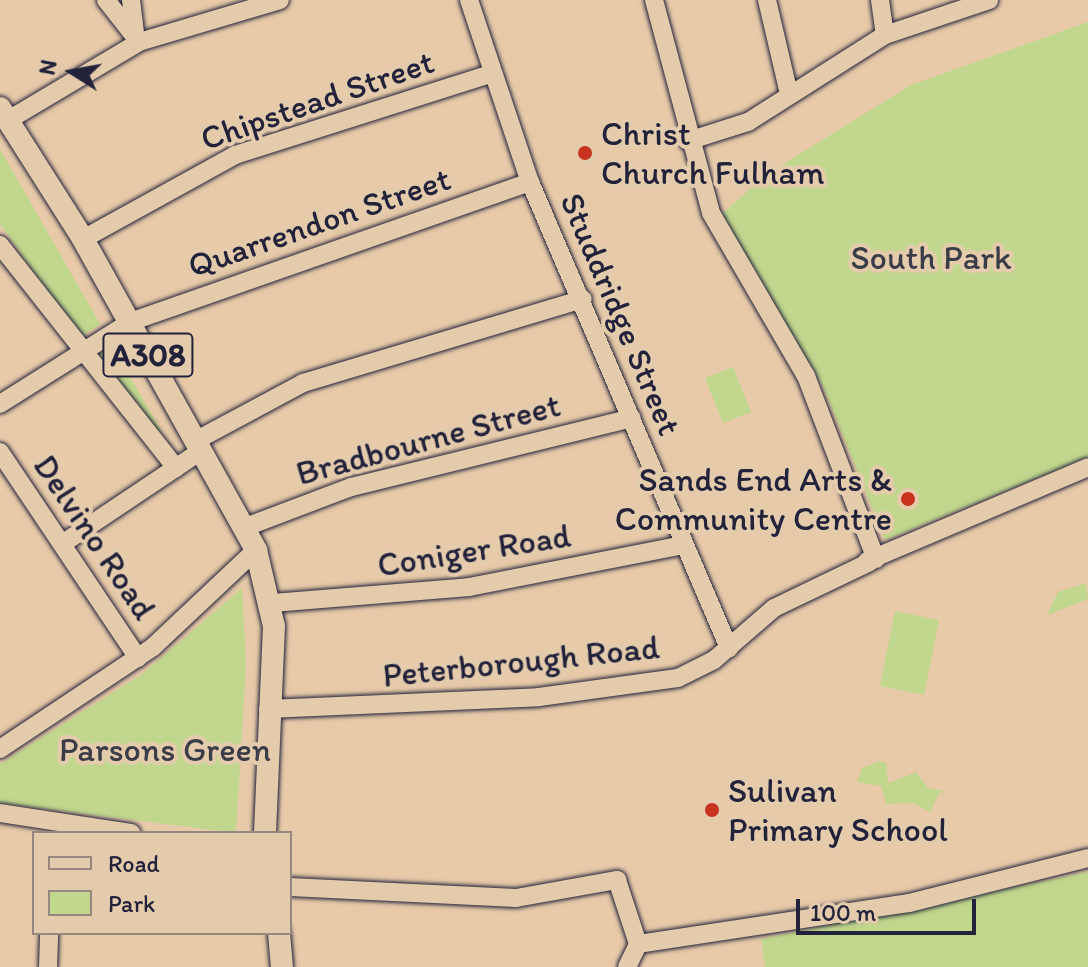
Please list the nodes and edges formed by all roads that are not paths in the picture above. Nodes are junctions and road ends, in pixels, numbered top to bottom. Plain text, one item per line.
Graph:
1 (106, 0) edge
2 (131, 0) edge
3 (280, 0) edge
4 (469, 0) edge
5 (654, 0) edge
6 (767, 0) edge
7 (880, 0) edge
8 (989, 0) edge
9 (885, 35) junction
10 (137, 37) junction
11 (490, 74) junction
12 (789, 94) junction
13 (5, 114) edge
14 (688, 141) junction
15 (530, 182) junction
16 (83, 239) junction
17 (0, 245) edge
18 (583, 299) junction
19 (130, 322) junction
20 (77, 351) junction
21 (0, 404) edge
22 (632, 418) junction
23 (198, 446) junction
24 (0, 452) edge
25 (1088, 467) edge
26 (176, 468) junction
27 (243, 528) junction
28 (62, 544) junction
29 (683, 545) junction
30 (256, 550) junction
31 (873, 560) junction
32 (272, 603) junction
33 (729, 648) junction
34 (138, 658) junction
35 (268, 709) junction
36 (0, 749) edge
37 (0, 813) edge
38 (62, 828) edge
39 (103, 831) edge
40 (265, 831) edge
41 (1088, 858) edge
42 (292, 887) edge
43 (49, 935) edge
44 (279, 935) edge
45 (638, 944) junction
46 (48, 967) edge
47 (282, 967) edge
48 (627, 967) edge

1 - 10 street
2 - 10 street
3 - 10 street
4 - 11 street, Studdridge Street
5 - 14 street
6 - 12 street
7 - 9 street
8 - 9 street
9 - 12 street
10 - 13 street
11 - 15 street, Studdridge Street
11 - 16 street, Chipstead Street
12 - 14 street
13 - 16 main road, A308
14 - 31 street
15 - 18 street, Studdridge Street
15 - 19 street, Quarrendon Street
16 - 19 main road, A308
17 - 20 street
18 - 22 street, Studdridge Street
18 - 23 street
19 - 20 street, Quarrendon Street
19 - 23 main road, A308
20 - 21 street, Quarrendon Street
20 - 26 street
22 - 27 street, Bradbourne Street
22 - 29 street, Studdridge Street
23 - 26 street
23 - 27 main road, A308
24 - 28 street, Delvino Road
25 - 31 street, Peterborough Road
26 - 28 street
27 - 30 main road, A308
28 - 34 street, Delvino Road
29 - 32 street, Coniger Road
29 - 33 street, Studdridge Street
30 - 32 main road, A308
30 - 34 street
31 - 33 street, Peterborough Road
32 - 35 main road, A308
33 - 35 street, Peterborough Road
34 - 36 street
35 - 40 main road, A308
37 - 38 street
38 - 39 street
41 - 45 street
42 - 45 street
43 - 46 street
44 - 47 main road
45 - 48 street

